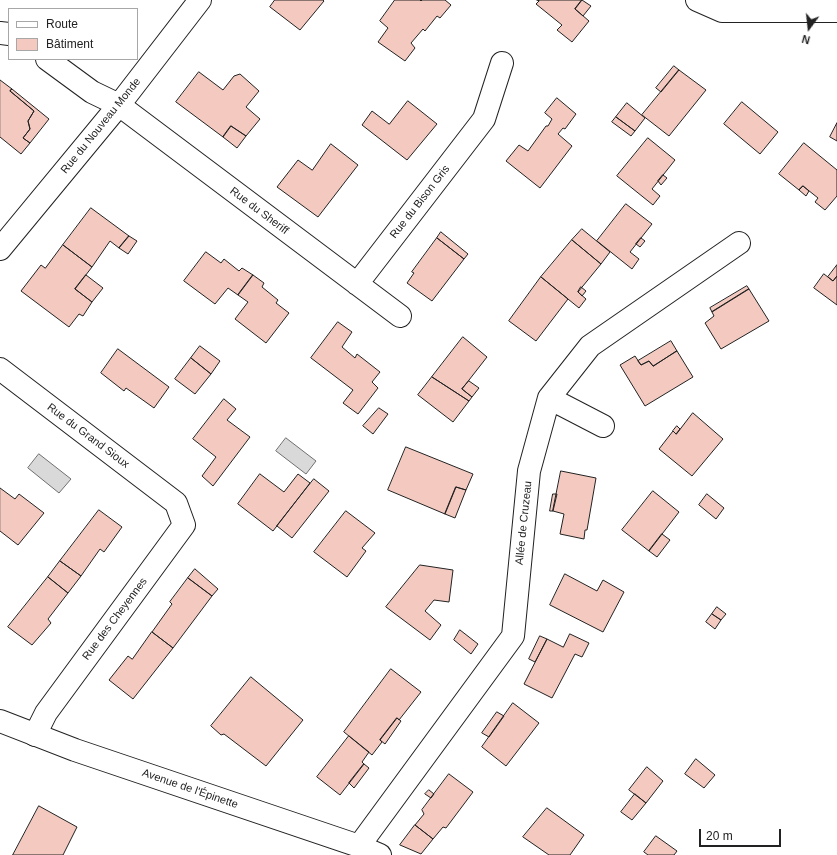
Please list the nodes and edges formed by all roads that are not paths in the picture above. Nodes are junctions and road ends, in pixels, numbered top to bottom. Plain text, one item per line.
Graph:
1 (200, 0) edge
2 (697, 0) edge
3 (837, 11) edge
4 (48, 60) edge
5 (502, 64) dead end
6 (119, 105) junction
7 (739, 243) dead end
8 (0, 249) edge
9 (357, 284) junction
10 (400, 316) dead end
11 (0, 369) edge
12 (549, 398) junction
13 (603, 426) dead end
14 (176, 503) joint
15 (0, 721) edge
16 (35, 735) junction
17 (359, 846) junction
18 (380, 855) edge

1 - 6 street, Rue du Nouveau Monde
2 - 3 street
4 - 6 street, Rue du Sheriff
5 - 9 street, Rue du Bison Gris
6 - 8 street, Rue du Nouveau Monde
6 - 9 street, Rue du Sheriff
7 - 12 street, Allée de Cruzeau
9 - 10 street, Rue du Sheriff
11 - 14 street, Rue du Grand Sioux
12 - 13 street
12 - 17 street, Allée de Cruzeau
14 - 16 street, Rue des Cheyennes
15 - 16 street, Avenue de l'Épinette
16 - 17 street, Avenue de l'Épinette
17 - 18 street, Avenue de l'Épinette

